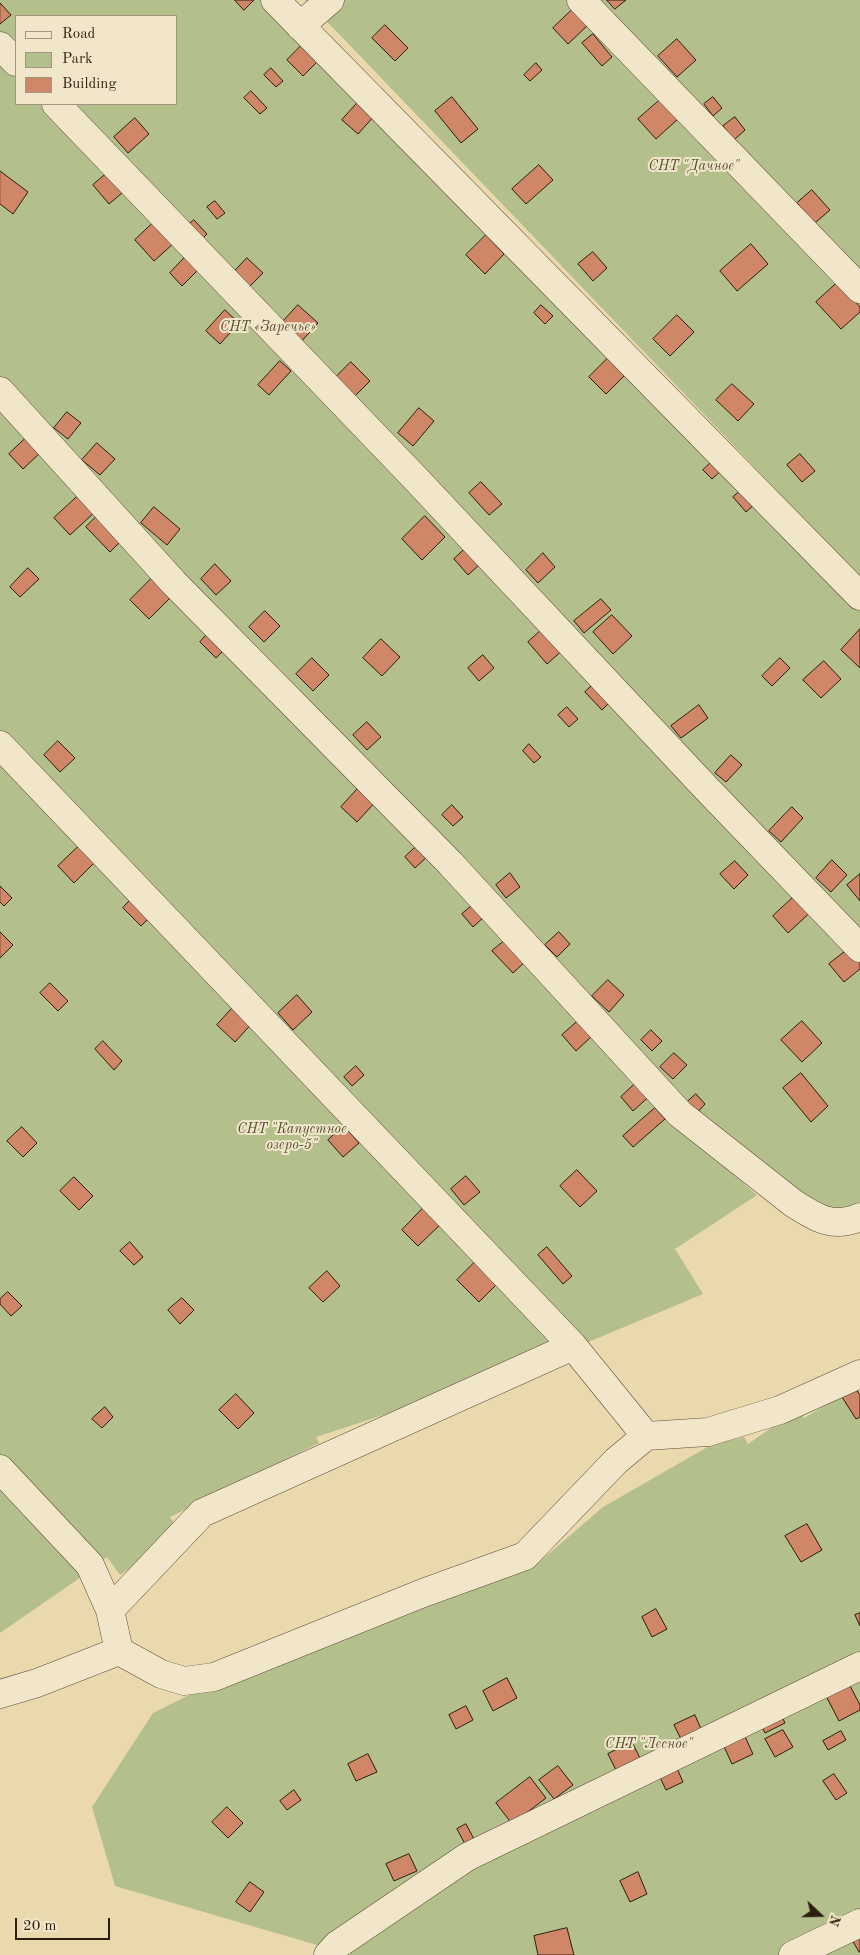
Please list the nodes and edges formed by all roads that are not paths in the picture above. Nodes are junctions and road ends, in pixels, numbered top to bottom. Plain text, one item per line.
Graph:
1 (275, 0) edge
2 (330, 0) edge
3 (581, 0) edge
4 (300, 26) junction
5 (0, 46) edge
6 (15, 61) edge
7 (57, 105) edge
8 (860, 289) edge
9 (0, 391) edge
10 (860, 596) edge
11 (0, 745) edge
12 (860, 948) edge
13 (860, 1218) edge
14 (573, 1346) junction
15 (860, 1374) edge
16 (646, 1436) junction
17 (0, 1469) edge
18 (110, 1610) junction
19 (119, 1651) junction
20 (860, 1666) edge
21 (0, 1694) edge
22 (860, 1923) edge
23 (328, 1955) edge
24 (793, 1955) edge

1 - 4 street
2 - 4 street
3 - 8 street
4 - 10 street
5 - 6 street
7 - 12 street
9 - 13 street
11 - 14 street
14 - 16 street
14 - 18 street
15 - 16 street
16 - 19 street
17 - 18 street
18 - 19 street
19 - 21 street
20 - 23 street
22 - 24 street

